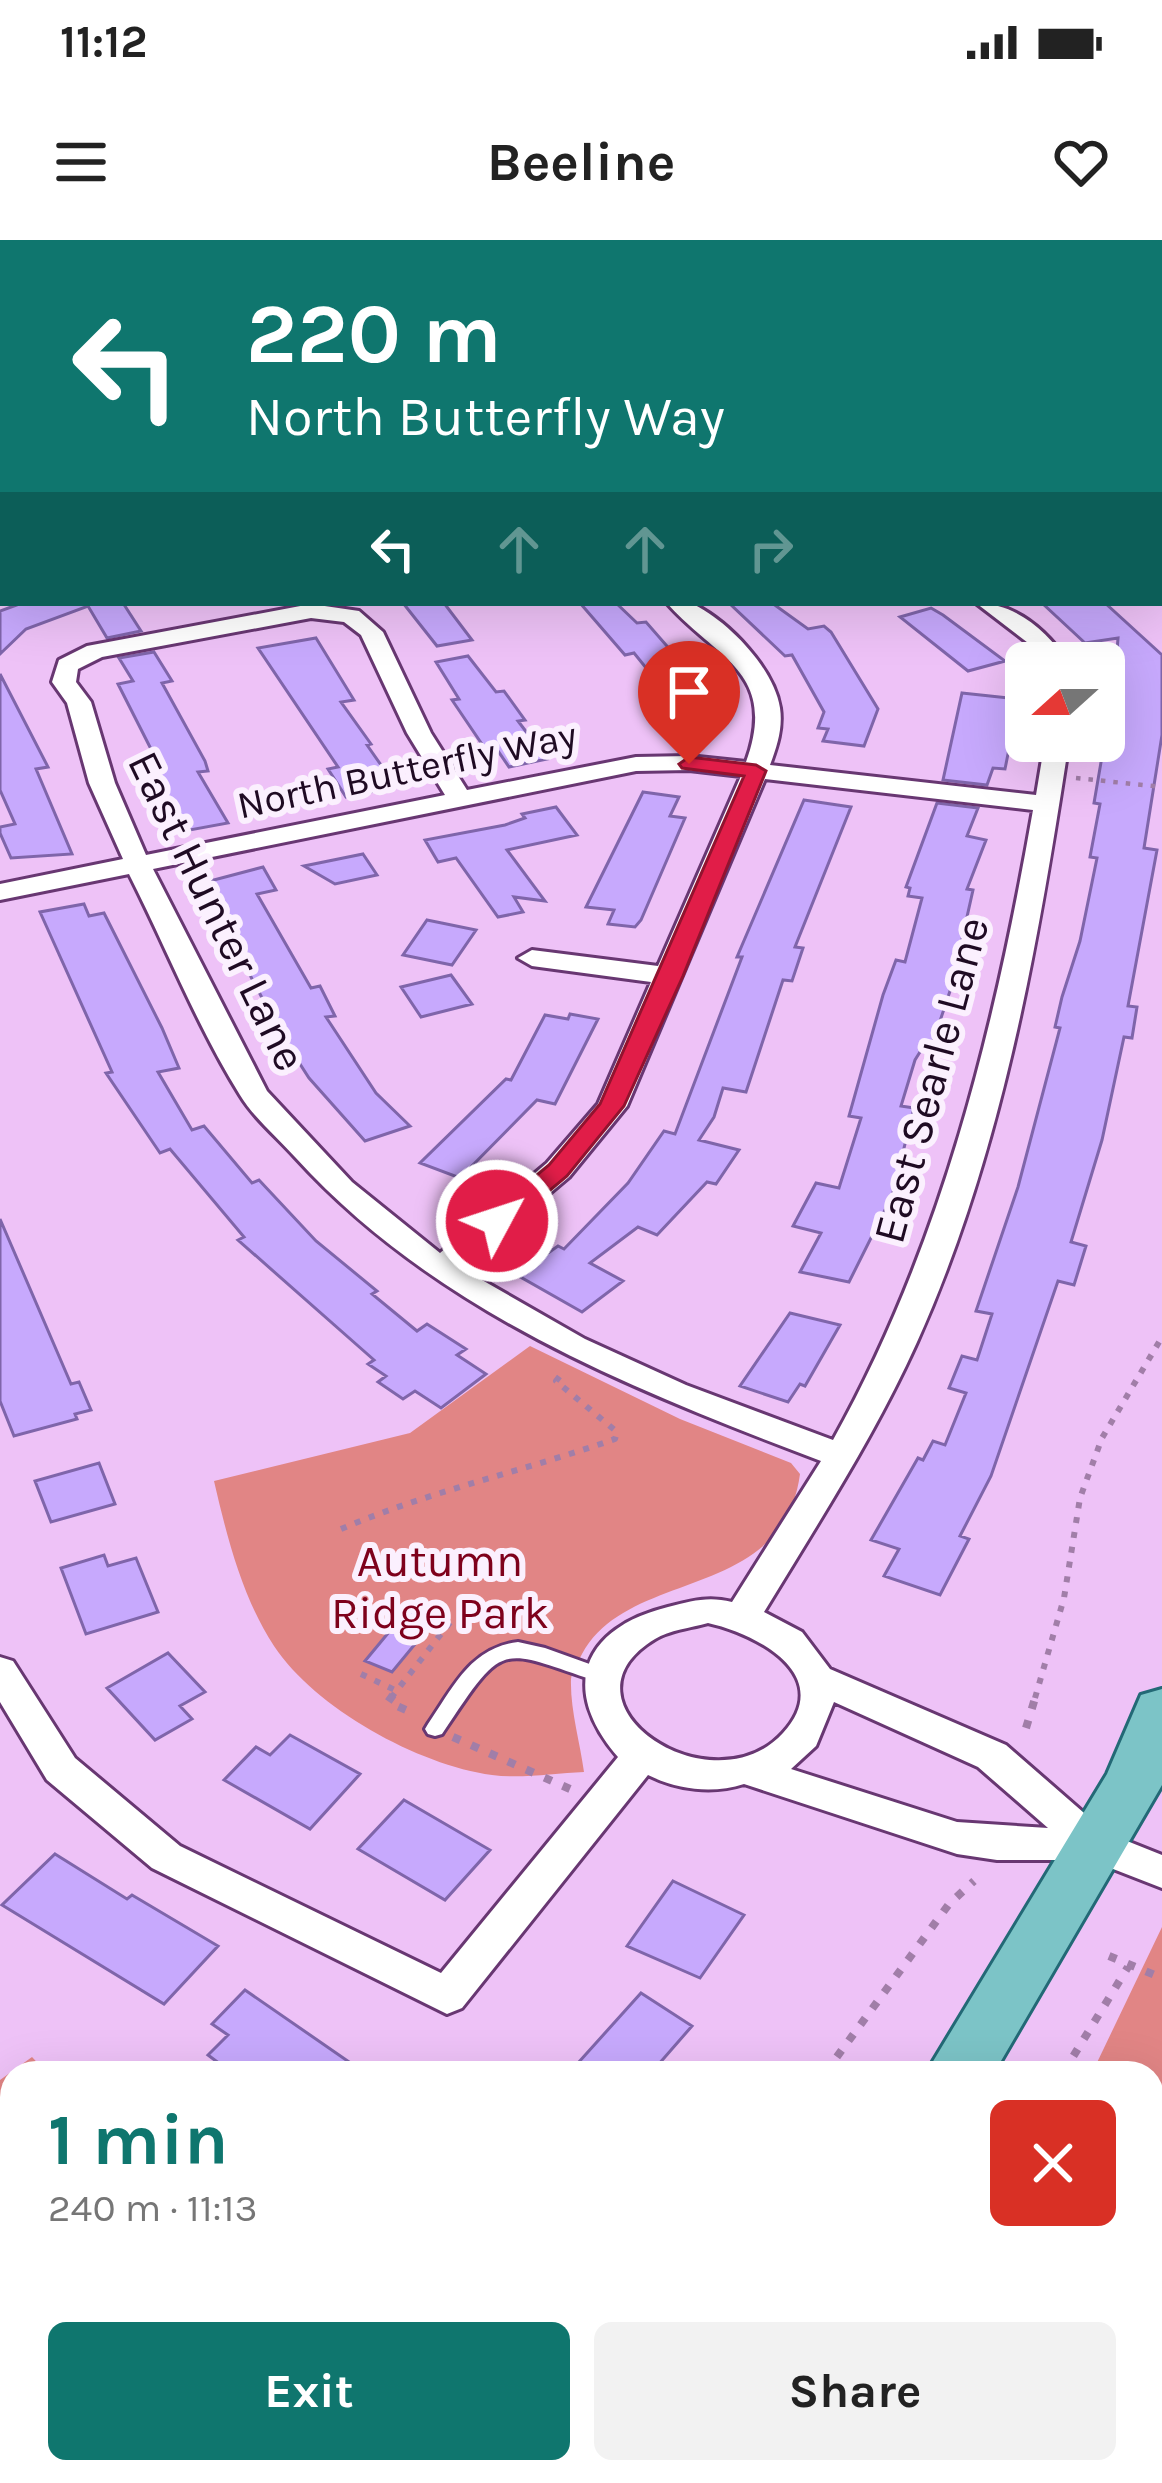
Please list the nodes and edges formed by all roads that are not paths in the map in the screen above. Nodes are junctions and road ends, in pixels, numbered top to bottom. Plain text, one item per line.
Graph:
1 (682, 606) edge
2 (991, 606) edge
3 (1040, 642) edge
4 (1054, 762) edge
5 (756, 771) junction
6 (459, 797) junction
7 (1047, 804) junction
8 (138, 865) junction
9 (0, 892) edge
10 (532, 958) dead end
11 (671, 976) junction
12 (440, 1269) junction
13 (842, 1456) junction
14 (742, 1615) junction
15 (0, 1671) edge
16 (602, 1676) junction
17 (815, 1678) junction
18 (1162, 1711) edge
19 (435, 1729) dead end
20 (640, 1756) junction
21 (752, 1771) junction
22 (1093, 1844) junction
23 (1162, 1872) edge
24 (965, 2061) edge

1 - 5 street
2 - 3 street
4 - 7 street, East Searle Lane
5 - 6 street, North Butterfly Way
5 - 7 street, North Butterfly Way
5 - 11 street
6 - 8 street, North Butterfly Way
6 - 8 street, East Hunter Lane
7 - 13 street, East Searle Lane
8 - 9 street, North Butterfly Way
8 - 12 street, East Hunter Lane
10 - 11 street
11 - 12 street
12 - 13 street, East Hunter Lane
13 - 14 street, East Searle Lane
14 - 16 street
14 - 17 street
15 - 20 street
16 - 19 lane
16 - 20 street
17 - 21 street
17 - 22 street
18 - 22 main road
20 - 21 street
21 - 22 street
22 - 23 street
22 - 24 main road

